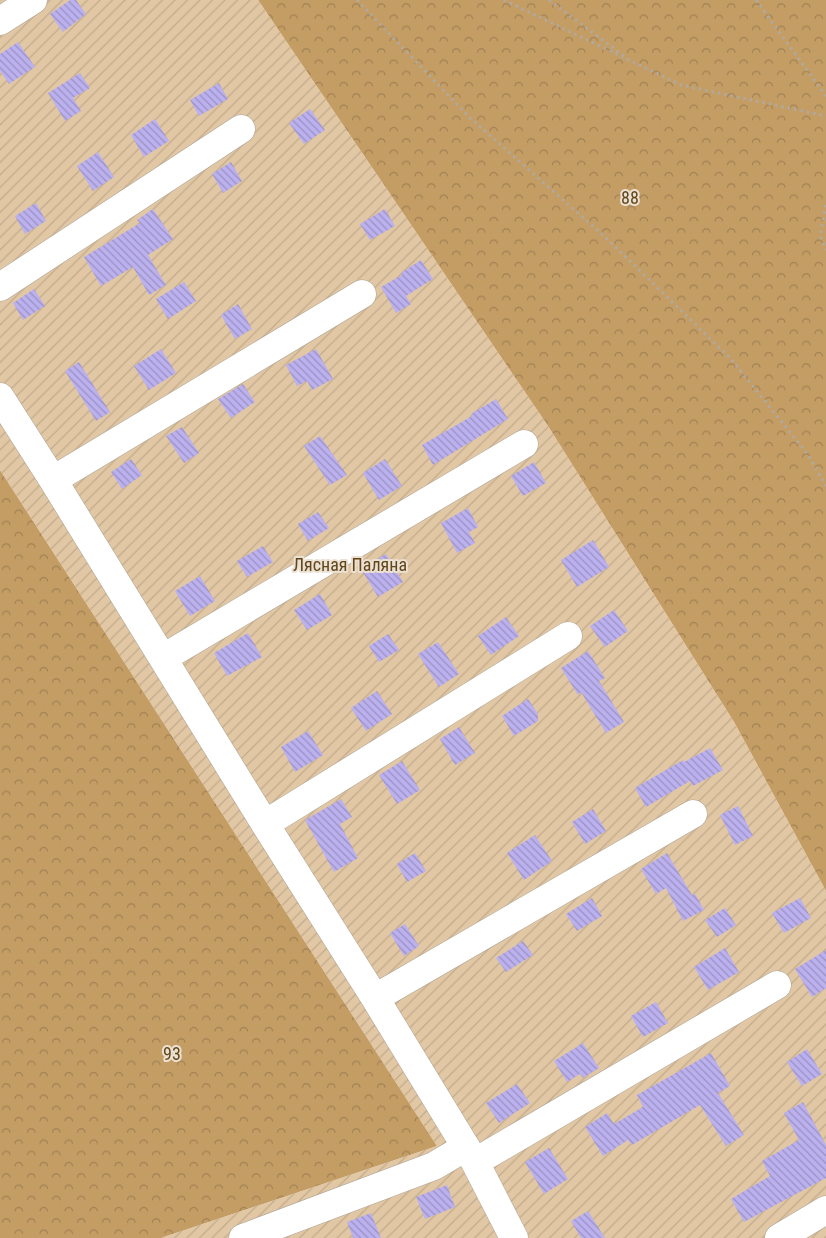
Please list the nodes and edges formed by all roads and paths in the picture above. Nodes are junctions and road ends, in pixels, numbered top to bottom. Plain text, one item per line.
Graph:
1 (33, 0) edge
2 (357, 0) edge
3 (504, 0) edge
4 (549, 0) edge
5 (756, 0) edge
6 (0, 21) edge
7 (631, 61) junction
8 (826, 96) edge
9 (826, 116) edge
10 (241, 129) dead end
11 (826, 205) edge
12 (826, 250) edge
13 (0, 287) edge
14 (362, 294) dead end
15 (0, 397) edge
16 (524, 444) dead end
17 (53, 480) junction
18 (826, 486) edge
19 (568, 636) dead end
20 (163, 658) junction
21 (692, 814) dead end
22 (265, 824) junction
23 (777, 985) dead end
24 (375, 998) junction
25 (470, 1154) junction
26 (826, 1210) edge
27 (243, 1238) edge
28 (514, 1238) edge
29 (779, 1238) edge

1 - 6 street
2 - 18 path
3 - 7 path
4 - 7 path
5 - 8 path
7 - 9 path
10 - 13 street
11 - 12 path
14 - 17 street
15 - 17 street
16 - 20 street
17 - 20 street
19 - 22 street
20 - 22 street
21 - 24 street
22 - 24 street
23 - 25 street
24 - 25 street
25 - 27 street
25 - 28 street
26 - 29 street

